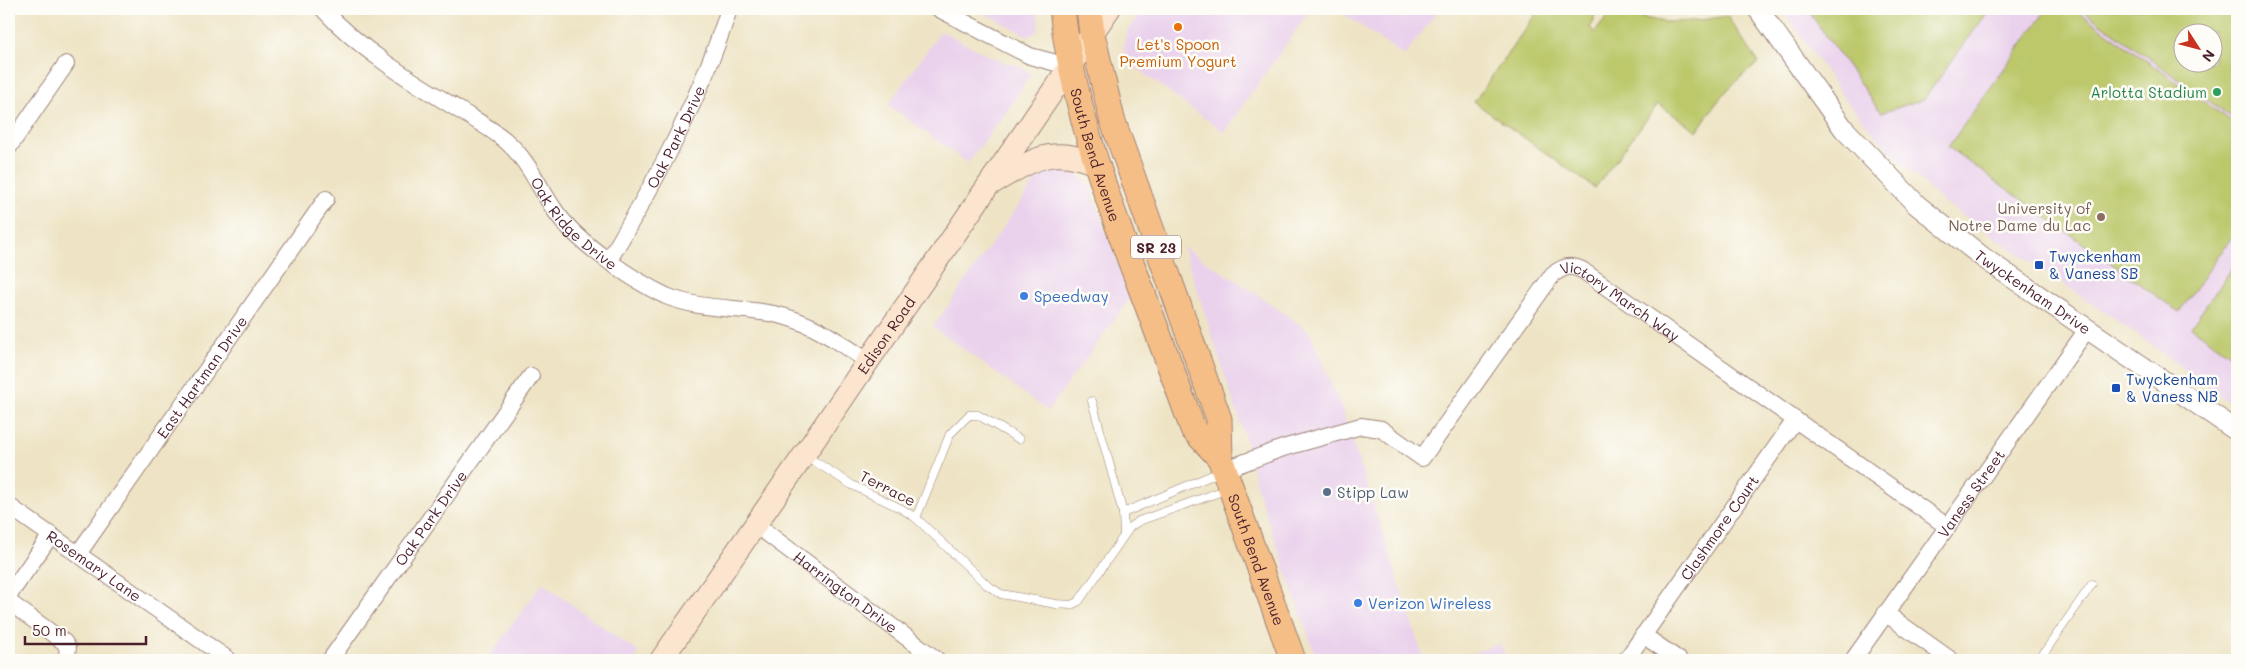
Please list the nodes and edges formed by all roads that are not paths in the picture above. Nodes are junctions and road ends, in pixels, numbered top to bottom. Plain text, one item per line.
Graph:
1 (323, 9) edge
2 (729, 9) edge
3 (939, 9) edge
4 (1062, 9) edge
5 (1089, 9) edge
6 (1109, 9) edge
7 (1758, 9) edge
8 (1092, 34) junction
9 (66, 64) dead end
10 (1071, 67) junction
11 (9, 147) edge
12 (1095, 164) junction
13 (988, 185) junction
14 (326, 199) dead end
15 (609, 260) junction
16 (2088, 328) junction
17 (867, 362) junction
18 (531, 376) dead end
19 (1092, 401) dead end
20 (1795, 420) junction
21 (2237, 431) edge
22 (1019, 439) dead end
23 (804, 455) junction
24 (1225, 472) junction
25 (9, 506) edge
26 (1123, 513) junction
27 (916, 518) junction
28 (756, 525) junction
29 (1948, 527) junction
30 (51, 535) junction
31 (1124, 535) junction
32 (78, 554) junction
33 (2092, 584) dead end
34 (9, 595) edge
35 (9, 602) edge
36 (1886, 613) junction
37 (1644, 635) junction
38 (66, 660) edge
39 (229, 660) edge
40 (330, 660) edge
41 (662, 660) edge
42 (937, 660) edge
43 (1293, 660) edge
44 (1626, 660) edge
45 (1679, 660) edge
46 (1853, 660) edge
47 (1951, 660) edge
48 (2039, 660) edge

1 - 15 street, Oak Ridge Drive
2 - 15 street, Oak Park Drive
3 - 10 street
4 - 10 main road, South Bend Avenue / SR 23
5 - 8 main road, South Bend Avenue / SR 23
6 - 8 main road, Edison Road
7 - 16 street, Twyckenham Drive
8 - 10 main road, Edison Road
8 - 24 main road, South Bend Avenue / SR 23
9 - 11 street
10 - 12 main road, South Bend Avenue / SR 23
10 - 13 main road, Edison Road
12 - 13 main road
12 - 24 main road, South Bend Avenue / SR 23
13 - 17 main road, Edison Road
14 - 32 street, East Hartman Drive
15 - 17 street, Oak Ridge Drive
16 - 21 street, Twyckenham Drive
16 - 29 street, Vaness Street
17 - 23 main road, Edison Road
18 - 40 street, Oak Park Drive
19 - 26 lane
20 - 24 street, Victory March Way
20 - 29 street, Victory March Way
20 - 37 street, Clashmore Court
22 - 27 lane
23 - 27 lane, Terrace
23 - 28 main road, Edison Road
24 - 26 lane
24 - 31 lane
24 - 43 main road, South Bend Avenue / SR 23
25 - 30 street, Rosemary Lane
26 - 31 lane
27 - 31 lane, Terrace
28 - 41 main road, Edison Road
28 - 42 street, Harrington Drive
29 - 36 street, Vaness Street
30 - 32 street, Rosemary Lane
30 - 34 street
32 - 39 street, Rosemary Lane
33 - 48 lane
35 - 38 street
36 - 46 street, Vaness Street
36 - 47 street
37 - 44 street, Clashmore Court
37 - 45 street

